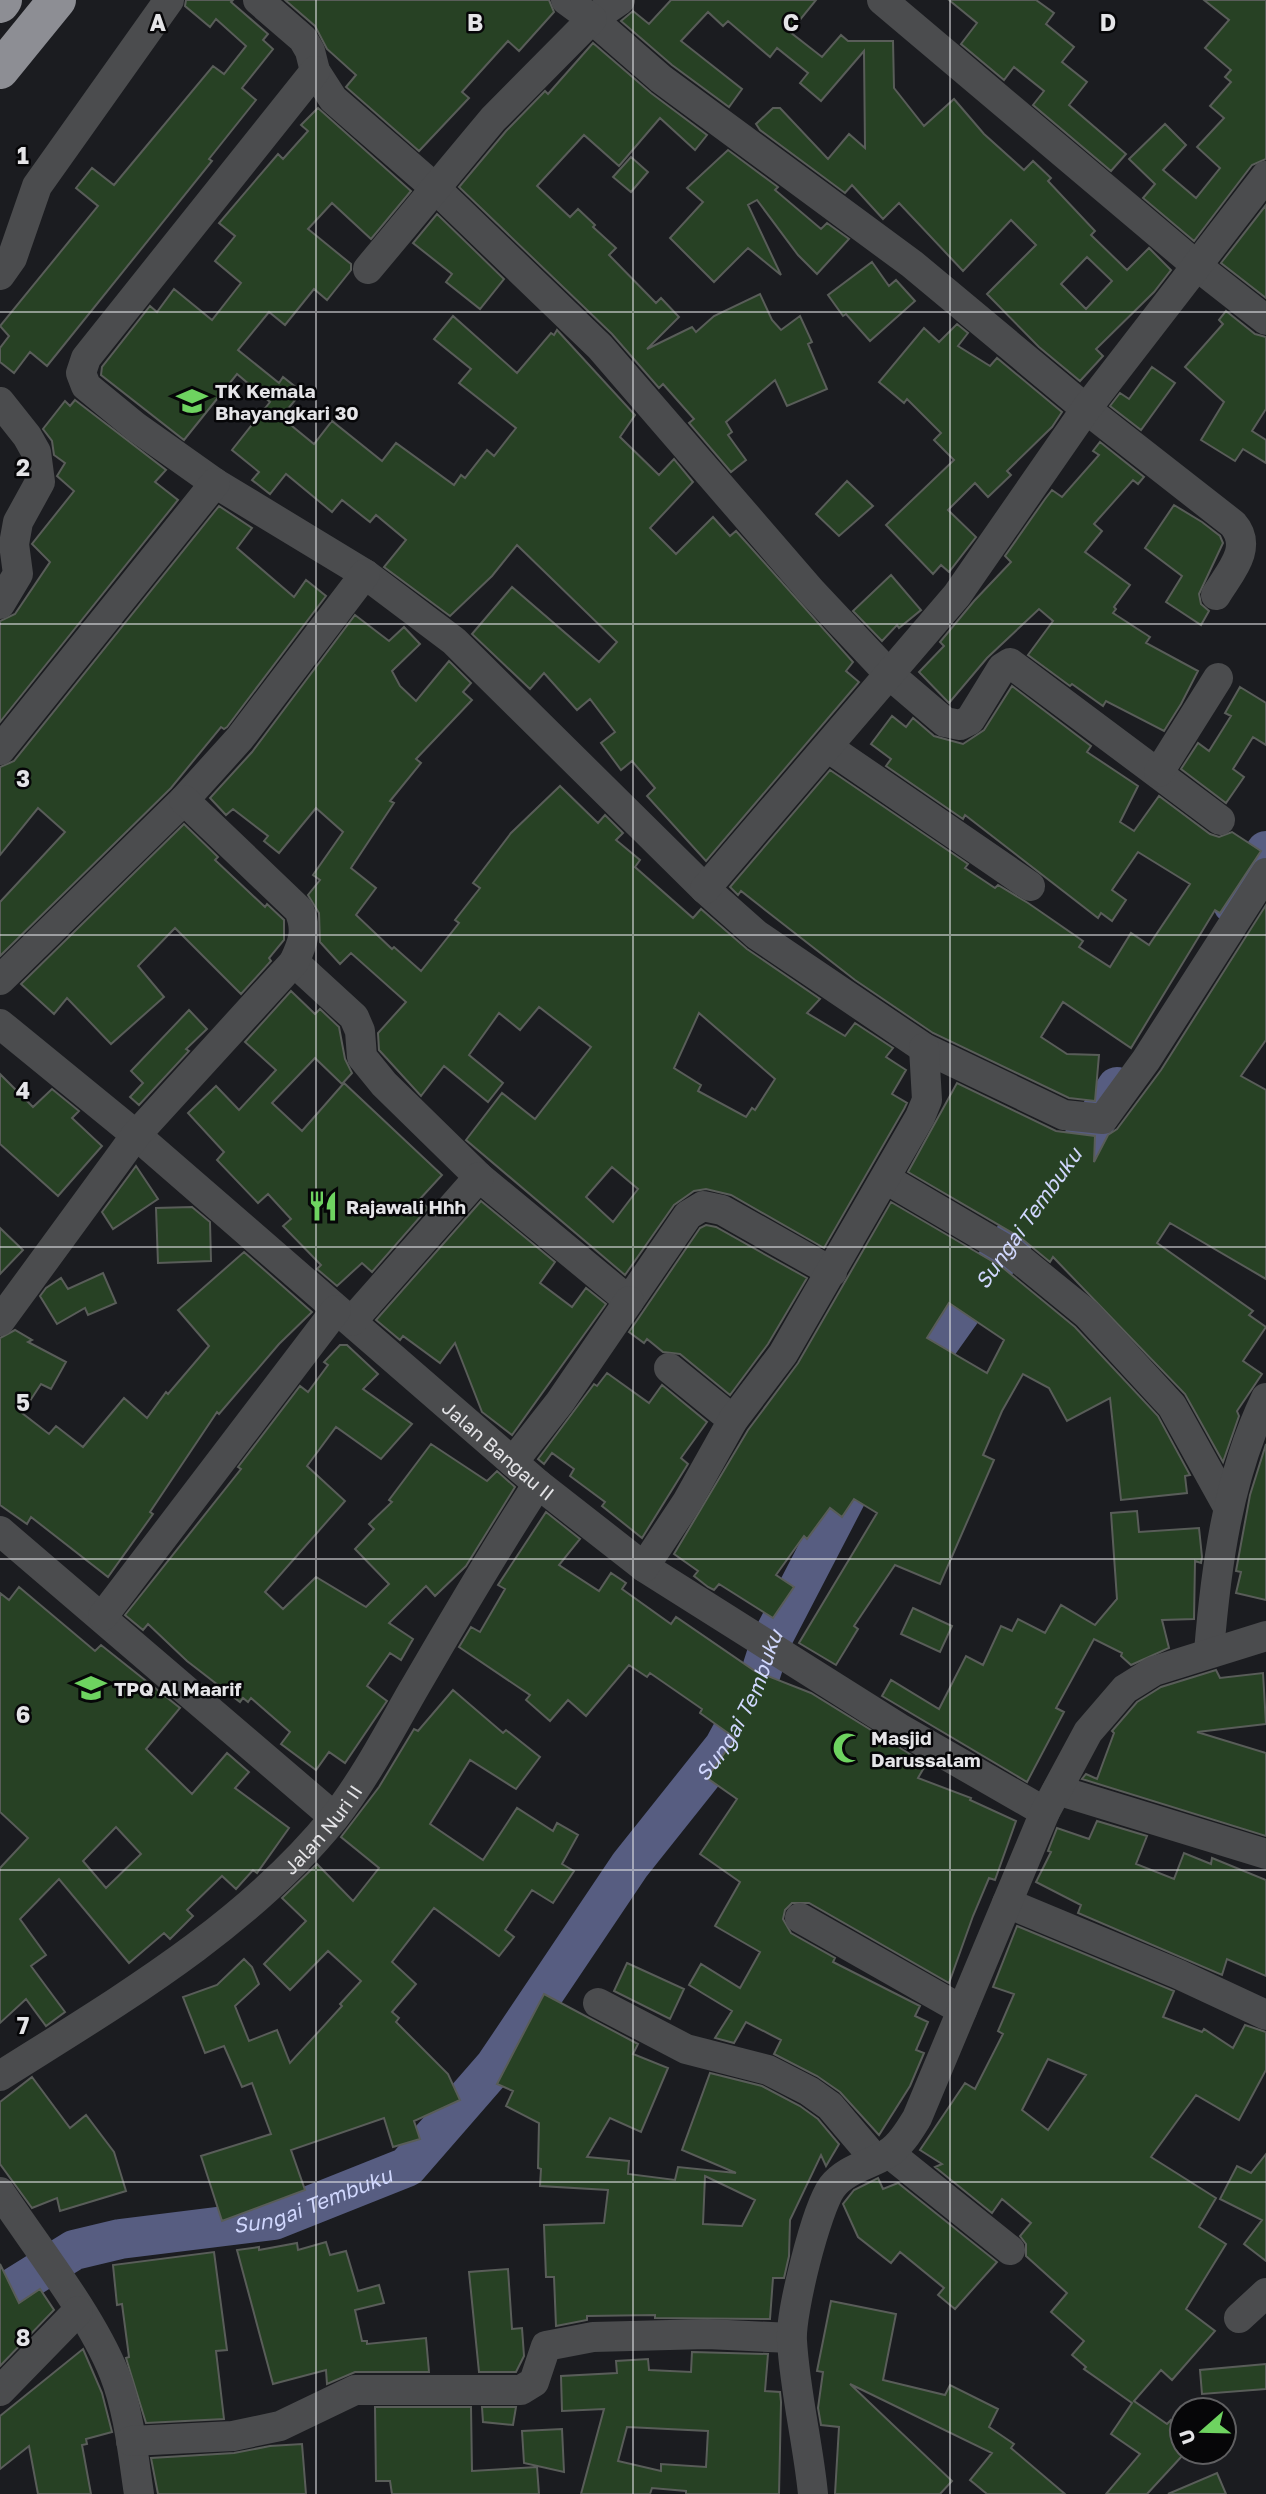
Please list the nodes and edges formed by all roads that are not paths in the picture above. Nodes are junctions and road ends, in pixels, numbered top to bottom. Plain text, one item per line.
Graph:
1 (4, 0) edge
2 (57, 0) edge
3 (169, 0) edge
4 (258, 0) edge
5 (566, 0) edge
6 (620, 0) edge
7 (882, 0) edge
8 (0, 4) edge
9 (592, 19) junction
10 (0, 70) edge
11 (315, 71) junction
12 (1266, 176) edge
13 (434, 187) junction
14 (1197, 266) junction
15 (368, 269) dead end
16 (0, 275) edge
17 (1266, 320) edge
18 (0, 402) edge
19 (1086, 409) junction
20 (215, 483) junction
21 (365, 574) junction
22 (1216, 595) dead end
23 (0, 604) edge
24 (890, 674) junction
25 (1218, 678) dead end
26 (829, 748) junction
27 (0, 750) edge
28 (1159, 772) junction
29 (184, 800) junction
30 (1220, 820) dead end
31 (1266, 873) edge
32 (1030, 886) dead end
33 (705, 889) junction
34 (294, 961) junction
35 (0, 980) edge
36 (0, 1024) edge
37 (924, 1048) junction
38 (136, 1135) junction
39 (479, 1177) junction
40 (886, 1179) junction
41 (832, 1272) junction
42 (629, 1301) junction
43 (344, 1315) junction
44 (0, 1321) edge
45 (669, 1368) dead end
46 (1266, 1398) edge
47 (733, 1420) junction
48 (513, 1462) junction
49 (538, 1484) junction
50 (1228, 1507) junction
51 (0, 1531) edge
52 (644, 1567) junction
53 (103, 1616) junction
54 (1266, 1636) edge
55 (1209, 1652) junction
56 (1051, 1801) junction
57 (334, 1818) junction
58 (1266, 1854) edge
59 (1007, 1903) junction
60 (800, 1918) dead end
61 (598, 2003) dead end
62 (962, 2010) junction
63 (1266, 2015) edge
64 (0, 2076) edge
65 (882, 2156) junction
66 (0, 2192) edge
67 (1010, 2250) dead end
68 (1266, 2293) edge
69 (78, 2311) junction
70 (1238, 2318) dead end
71 (791, 2338) junction
72 (0, 2391) edge
73 (131, 2441) junction
74 (139, 2494) edge
75 (813, 2494) edge

1 - 8 highway
2 - 10 highway
3 - 16 street
4 - 11 street
5 - 9 street
6 - 9 street
7 - 14 street
9 - 13 street
9 - 19 street
11 - 13 street
11 - 20 street
12 - 14 street
13 - 15 street
13 - 24 street
14 - 17 street
14 - 19 street
18 - 23 street
19 - 22 street
19 - 24 street
20 - 21 street
20 - 27 street
21 - 29 street
21 - 33 street
24 - 26 street
24 - 28 street
25 - 28 street
26 - 32 street
26 - 33 street
28 - 30 street
29 - 34 street
29 - 35 street
31 - 37 street
33 - 37 street
34 - 38 street
34 - 39 street
36 - 38 street, Jalan Bangau II
37 - 40 street
38 - 43 street, Jalan Bangau II
38 - 44 street
39 - 42 street
39 - 43 street
40 - 41 street
40 - 50 street
41 - 42 street
41 - 47 street
42 - 48 street
43 - 48 street, Jalan Bangau II
43 - 53 street
45 - 47 street
46 - 50 street
47 - 52 street
48 - 49 street, Jalan Bangau II
49 - 52 street, Jalan Bangau II
49 - 57 street, Jalan Nuri II
50 - 55 street
51 - 53 street
52 - 56 street, Jalan Bangau II
53 - 57 street
54 - 55 street
55 - 56 street
56 - 58 street, Jalan Bangau II
56 - 59 street
57 - 64 street, Jalan Nuri II
59 - 62 street
59 - 63 street
60 - 62 street
61 - 65 street
62 - 65 street
65 - 67 street
65 - 71 street
66 - 69 street
68 - 70 street
69 - 72 street
69 - 73 street
71 - 73 street
71 - 75 street
73 - 74 street

